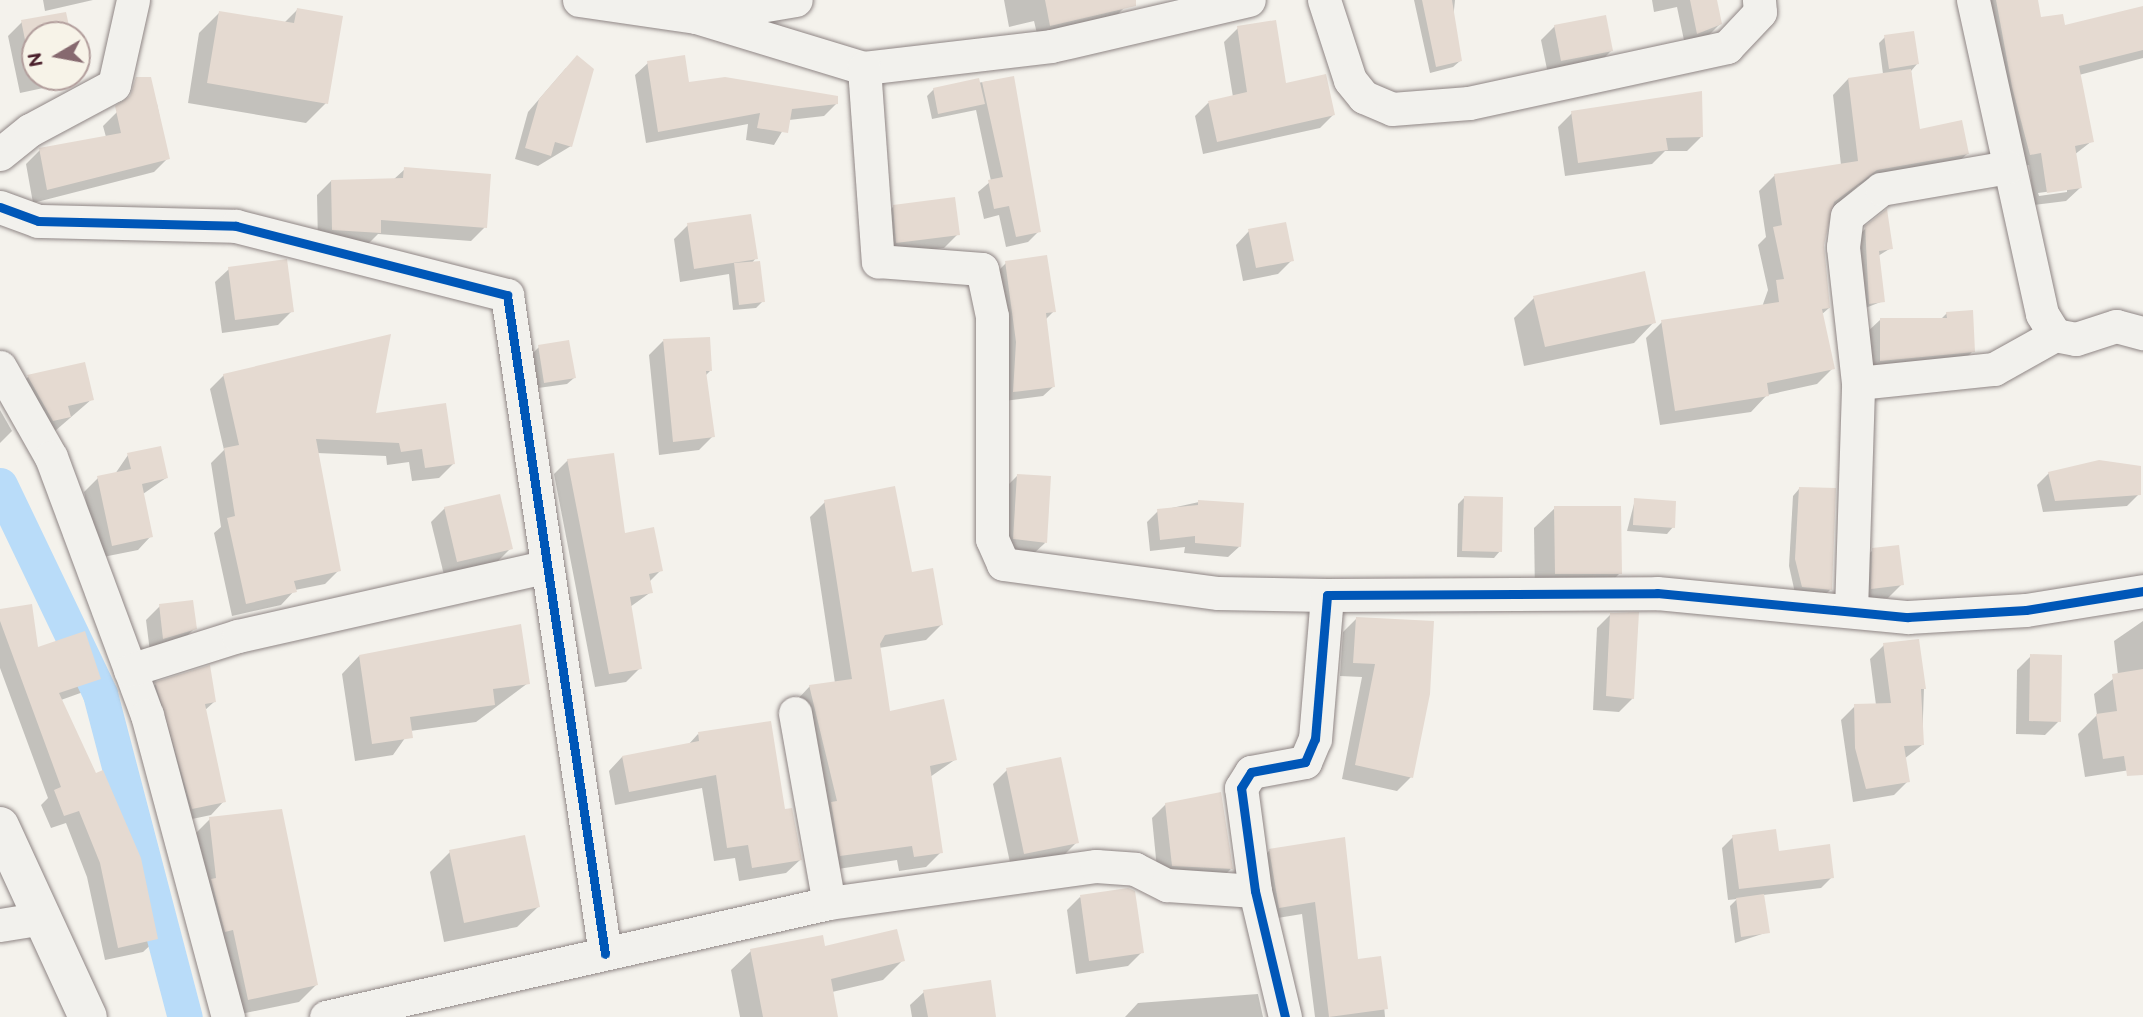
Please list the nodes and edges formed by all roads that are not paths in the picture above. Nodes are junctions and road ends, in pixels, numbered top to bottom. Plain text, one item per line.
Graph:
1 (133, 0) edge
2 (579, 0) edge
3 (796, 0) edge
4 (1249, 0) edge
5 (1324, 0) edge
6 (1759, 0) edge
7 (1973, 0) edge
8 (1198, 4) edge
9 (699, 9) edge
10 (864, 68) junction
11 (0, 154) edge
12 (2008, 167) junction
13 (0, 207) edge
14 (2143, 333) edge
15 (2055, 335) junction
16 (0, 367) edge
17 (1858, 383) junction
18 (545, 567) junction
19 (2143, 590) edge
20 (1326, 595) junction
21 (1851, 611) junction
22 (130, 670) junction
23 (795, 713) dead end
24 (0, 826) edge
25 (1255, 891) junction
26 (829, 903) junction
27 (43, 918) junction
28 (0, 925) edge
29 (605, 954) junction
30 (88, 1017) edge
31 (228, 1017) edge
32 (326, 1017) edge
33 (1285, 1017) edge

1 - 11 street
2 - 9 street
3 - 9 street
4 - 8 street
5 - 6 street
7 - 12 street
8 - 10 street
9 - 10 street
10 - 20 street
12 - 15 street
12 - 17 street
13 - 18 street
14 - 15 street
15 - 17 street
16 - 22 street
17 - 21 street
18 - 22 street
18 - 29 street
19 - 21 street
20 - 21 street
20 - 25 street
22 - 31 street
23 - 26 street
24 - 27 main road
25 - 26 street
25 - 33 street
26 - 29 street
27 - 28 street
27 - 30 main road
29 - 32 street

